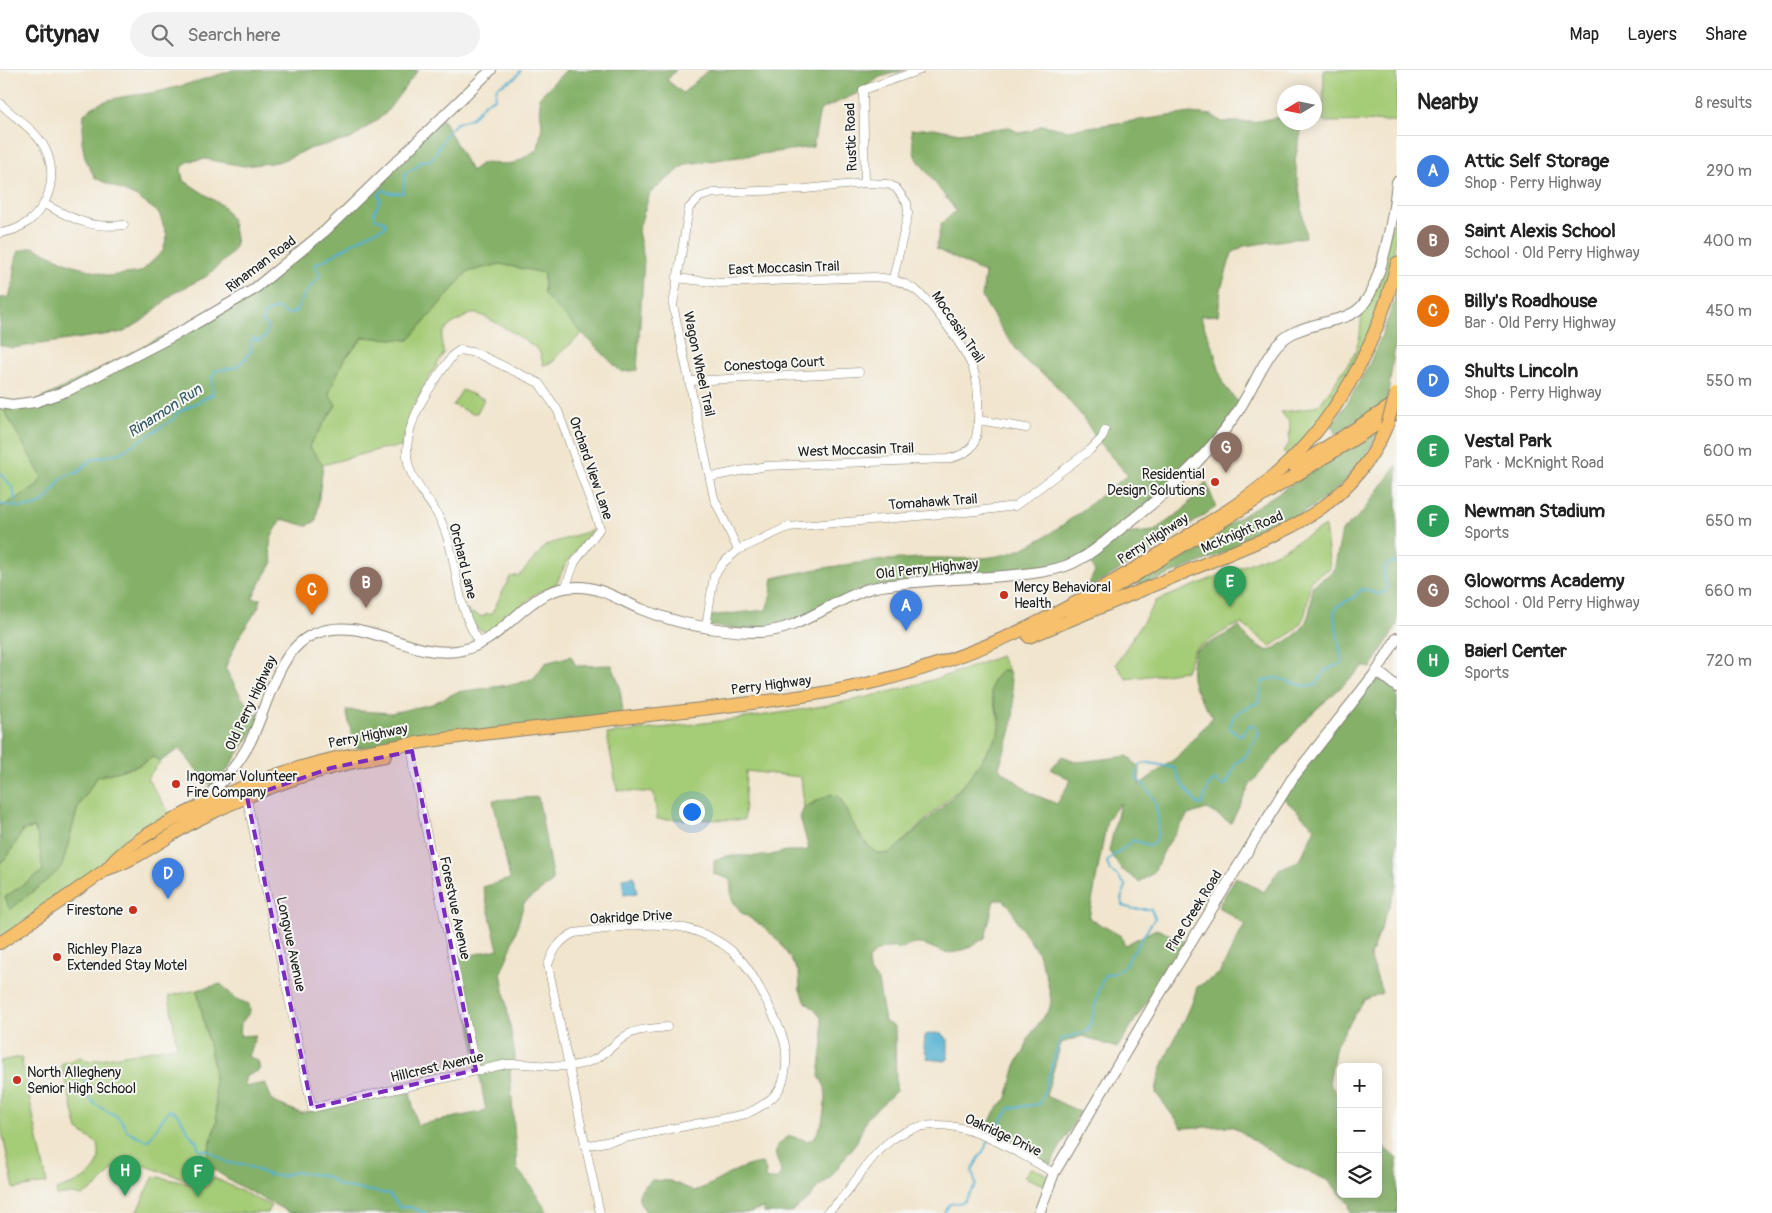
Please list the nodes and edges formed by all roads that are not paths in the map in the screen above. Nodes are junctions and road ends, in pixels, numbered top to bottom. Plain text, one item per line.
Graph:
1 (491, 70) edge
2 (920, 70) edge
3 (0, 103) edge
4 (1397, 182) edge
5 (865, 183) junction
6 (44, 204) junction
7 (124, 225) dead end
8 (0, 234) edge
9 (1397, 263) edge
10 (676, 278) junction
11 (893, 279) junction
12 (859, 372) dead end
13 (690, 381) junction
14 (540, 383) joint
15 (1397, 394) edge
16 (0, 403) edge
17 (1397, 412) edge
18 (978, 420) junction
19 (1026, 428) dead end
20 (1105, 430) dead end
21 (710, 477) junction
22 (1247, 498) junction
23 (738, 550) junction
24 (565, 588) junction
25 (706, 626) junction
26 (1036, 634) junction
27 (1397, 638) edge
28 (481, 644) junction
29 (1377, 671) junction
30 (1397, 687) edge
31 (412, 751) junction
32 (246, 792) junction
33 (196, 814) junction
34 (0, 943) edge
35 (667, 1028) dead end
36 (569, 1067) junction
37 (476, 1070) junction
38 (312, 1108) joint
39 (585, 1146) junction
40 (1054, 1173) junction
41 (600, 1213) edge
42 (826, 1213) edge
43 (1039, 1213) edge

1 - 16 street, Rinaman Road
2 - 5 street, Rustic Road
3 - 6 street
4 - 25 street, Old Perry Highway
5 - 10 street, Wagon Wheel Trail
5 - 11 street, Wagon Wheel Trail
6 - 7 street
6 - 8 street
9 - 22 main road
10 - 11 street, East Moccasin Trail
10 - 13 street, Wagon Wheel Trail
11 - 18 street, Moccasin Trail
12 - 13 street, Conestoga Court
13 - 21 street, Wagon Wheel Trail
14 - 24 street, Orchard View Lane
14 - 28 street, Orchard Lane
15 - 22 main road, Perry Highway
15 - 26 main road, McKnight Road, bridge
17 - 26 main road, Perry Highway
18 - 19 street
18 - 21 street, West Moccasin Trail
20 - 23 street, Tomahawk Trail
21 - 23 street, Wagon Wheel Trail
22 - 32 main road, Perry Highway
23 - 25 street
24 - 25 street, Old Perry Highway
24 - 28 street, Old Perry Highway
26 - 31 main road, Perry Highway
27 - 29 street, Pine Creek Road
28 - 33 street, Old Perry Highway
29 - 30 street
29 - 40 street, Pine Creek Road
31 - 32 main road, Perry Highway
31 - 37 street, Forestvue Avenue
32 - 33 main road, Perry Highway
32 - 38 street, Longvue Avenue
33 - 34 main road, Perry Highway
35 - 36 street, Hillcrest Avenue
36 - 37 street, Hillcrest Avenue
36 - 39 street, Oakridge Drive
36 - 39 street, Oakridge Drive
37 - 38 street, Hillcrest Avenue
39 - 41 street, Oakridge Drive
40 - 42 street, Oakridge Drive
40 - 43 street, Pine Creek Road

